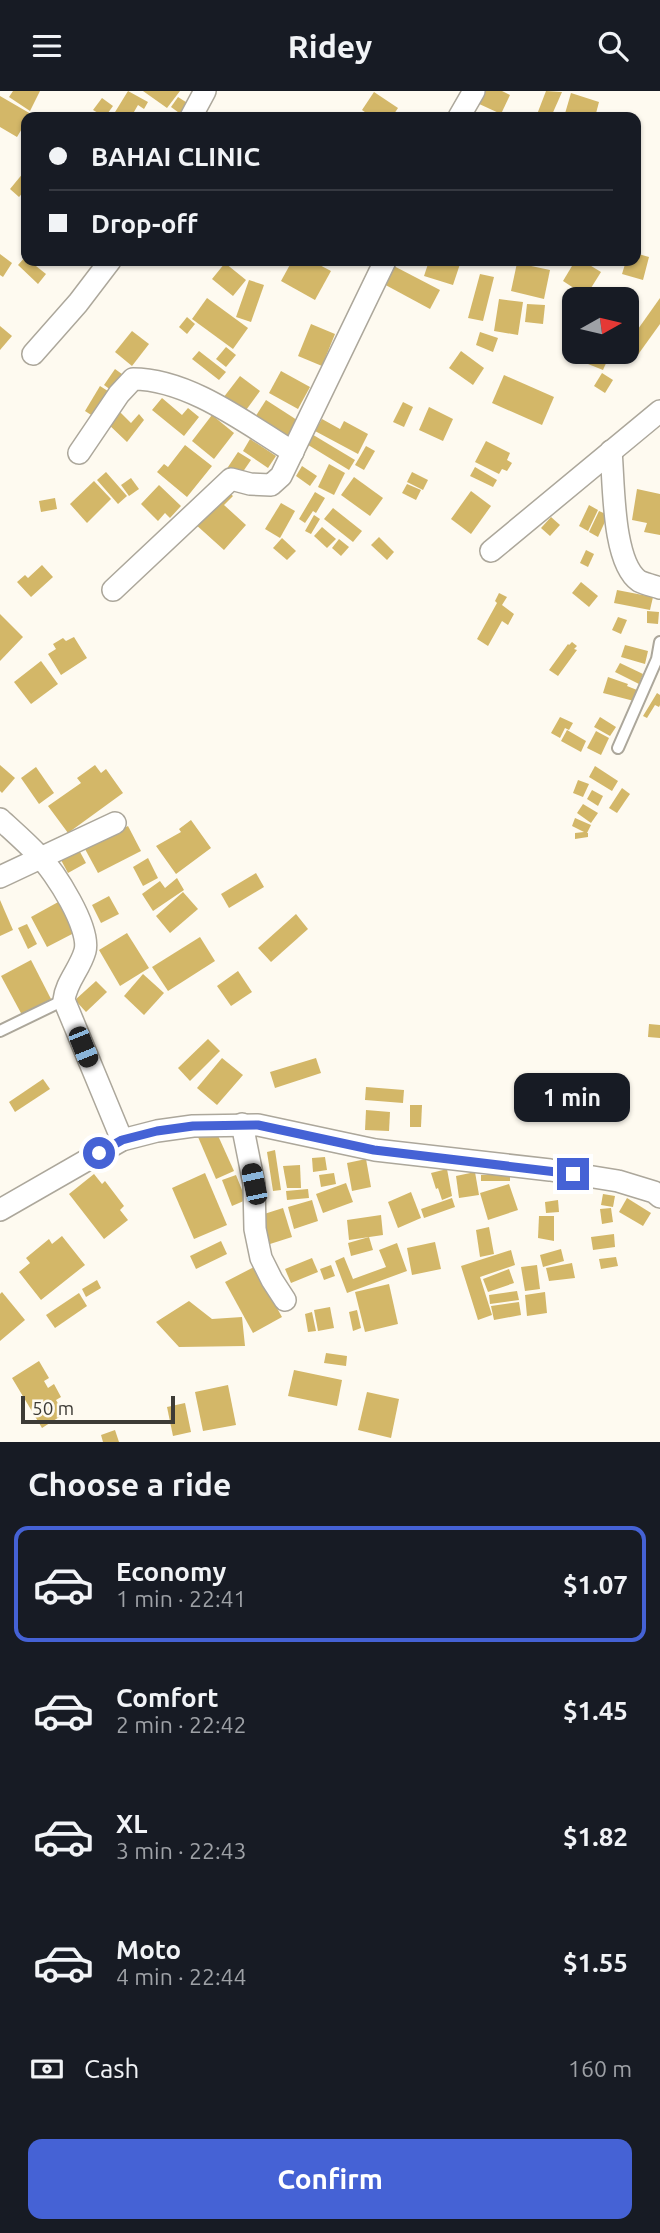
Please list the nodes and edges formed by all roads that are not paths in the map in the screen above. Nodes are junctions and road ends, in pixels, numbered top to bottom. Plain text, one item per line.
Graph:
1 (205, 91) edge
2 (474, 91) edge
3 (194, 112) edge
4 (462, 112) edge
5 (106, 266) edge
6 (383, 266) edge
7 (33, 353) dead end
8 (660, 411) edge
9 (611, 451) junction
10 (293, 452) junction
11 (79, 453) dead end
12 (491, 551) dead end
13 (660, 588) edge
14 (113, 590) dead end
15 (660, 642) edge
16 (618, 748) dead end
17 (0, 819) edge
18 (115, 823) dead end
19 (41, 858) junction
20 (0, 877) edge
21 (64, 1000) junction
22 (0, 1031) edge
23 (242, 1125) junction
24 (122, 1140) junction
25 (658, 1192) edge
26 (0, 1210) edge
27 (285, 1300) dead end

1 - 3 street
2 - 4 street
5 - 7 street
6 - 10 street
8 - 9 street
9 - 12 street
9 - 13 street
10 - 11 street
10 - 14 street
15 - 16 lane
17 - 19 street
18 - 19 street
19 - 20 street
19 - 21 street
21 - 22 lane
21 - 24 street
23 - 24 street
23 - 25 street
23 - 27 street
24 - 26 street

